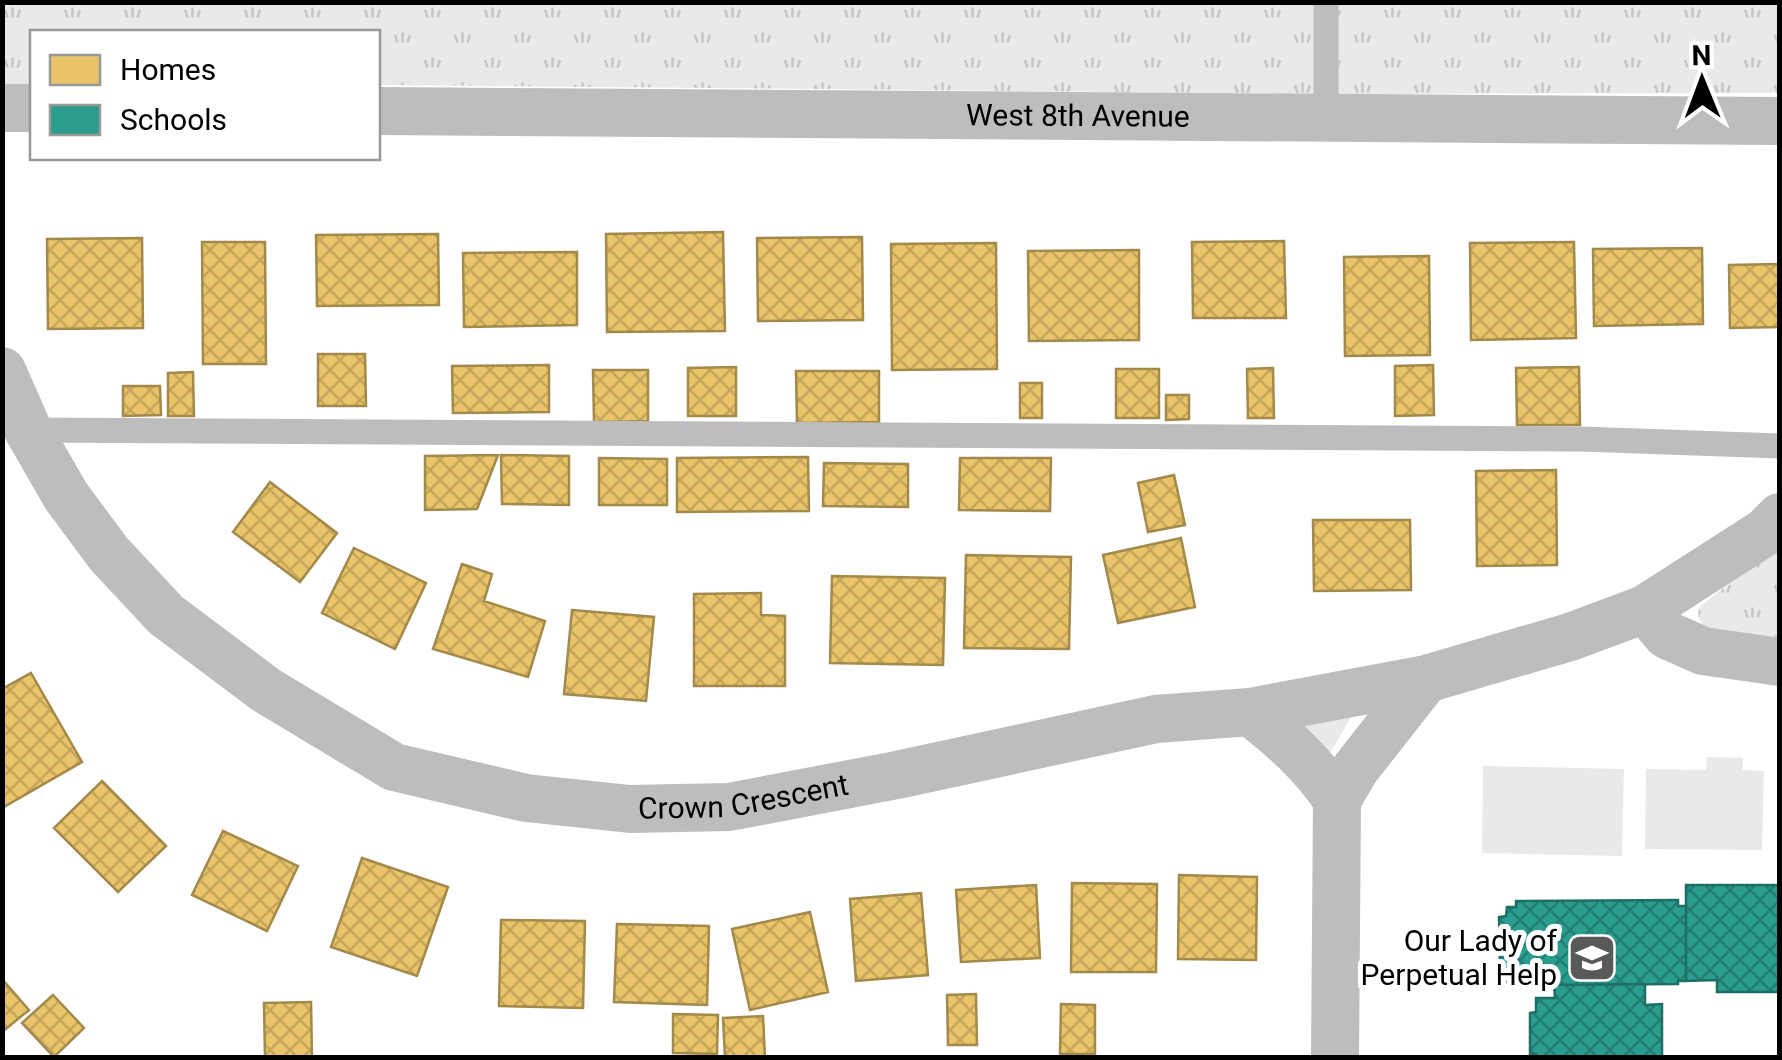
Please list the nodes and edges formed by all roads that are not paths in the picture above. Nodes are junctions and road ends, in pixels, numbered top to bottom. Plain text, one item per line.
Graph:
1 (1326, 2) edge
2 (2, 108) edge
3 (30, 108) edge
4 (380, 111) edge
5 (1326, 118) junction
6 (1780, 121) edge
7 (2, 372) edge
8 (15, 430) edge
9 (1780, 446) edge
10 (1780, 517) edge
11 (1645, 609) junction
12 (1780, 662) edge
13 (1426, 679) junction
14 (1250, 712) junction
15 (1337, 800) junction
16 (1335, 1058) edge

1 - 5 lane
2 - 3 street
4 - 5 street, West 8th Avenue
5 - 6 street, West 8th Avenue
7 - 8 street, Crown Crescent
8 - 9 lane
8 - 14 street, Crown Crescent
10 - 11 street, Crown Crescent
11 - 12 street
11 - 13 street, Crown Crescent
13 - 14 street, Crown Crescent
13 - 15 street
14 - 15 street
15 - 16 street

